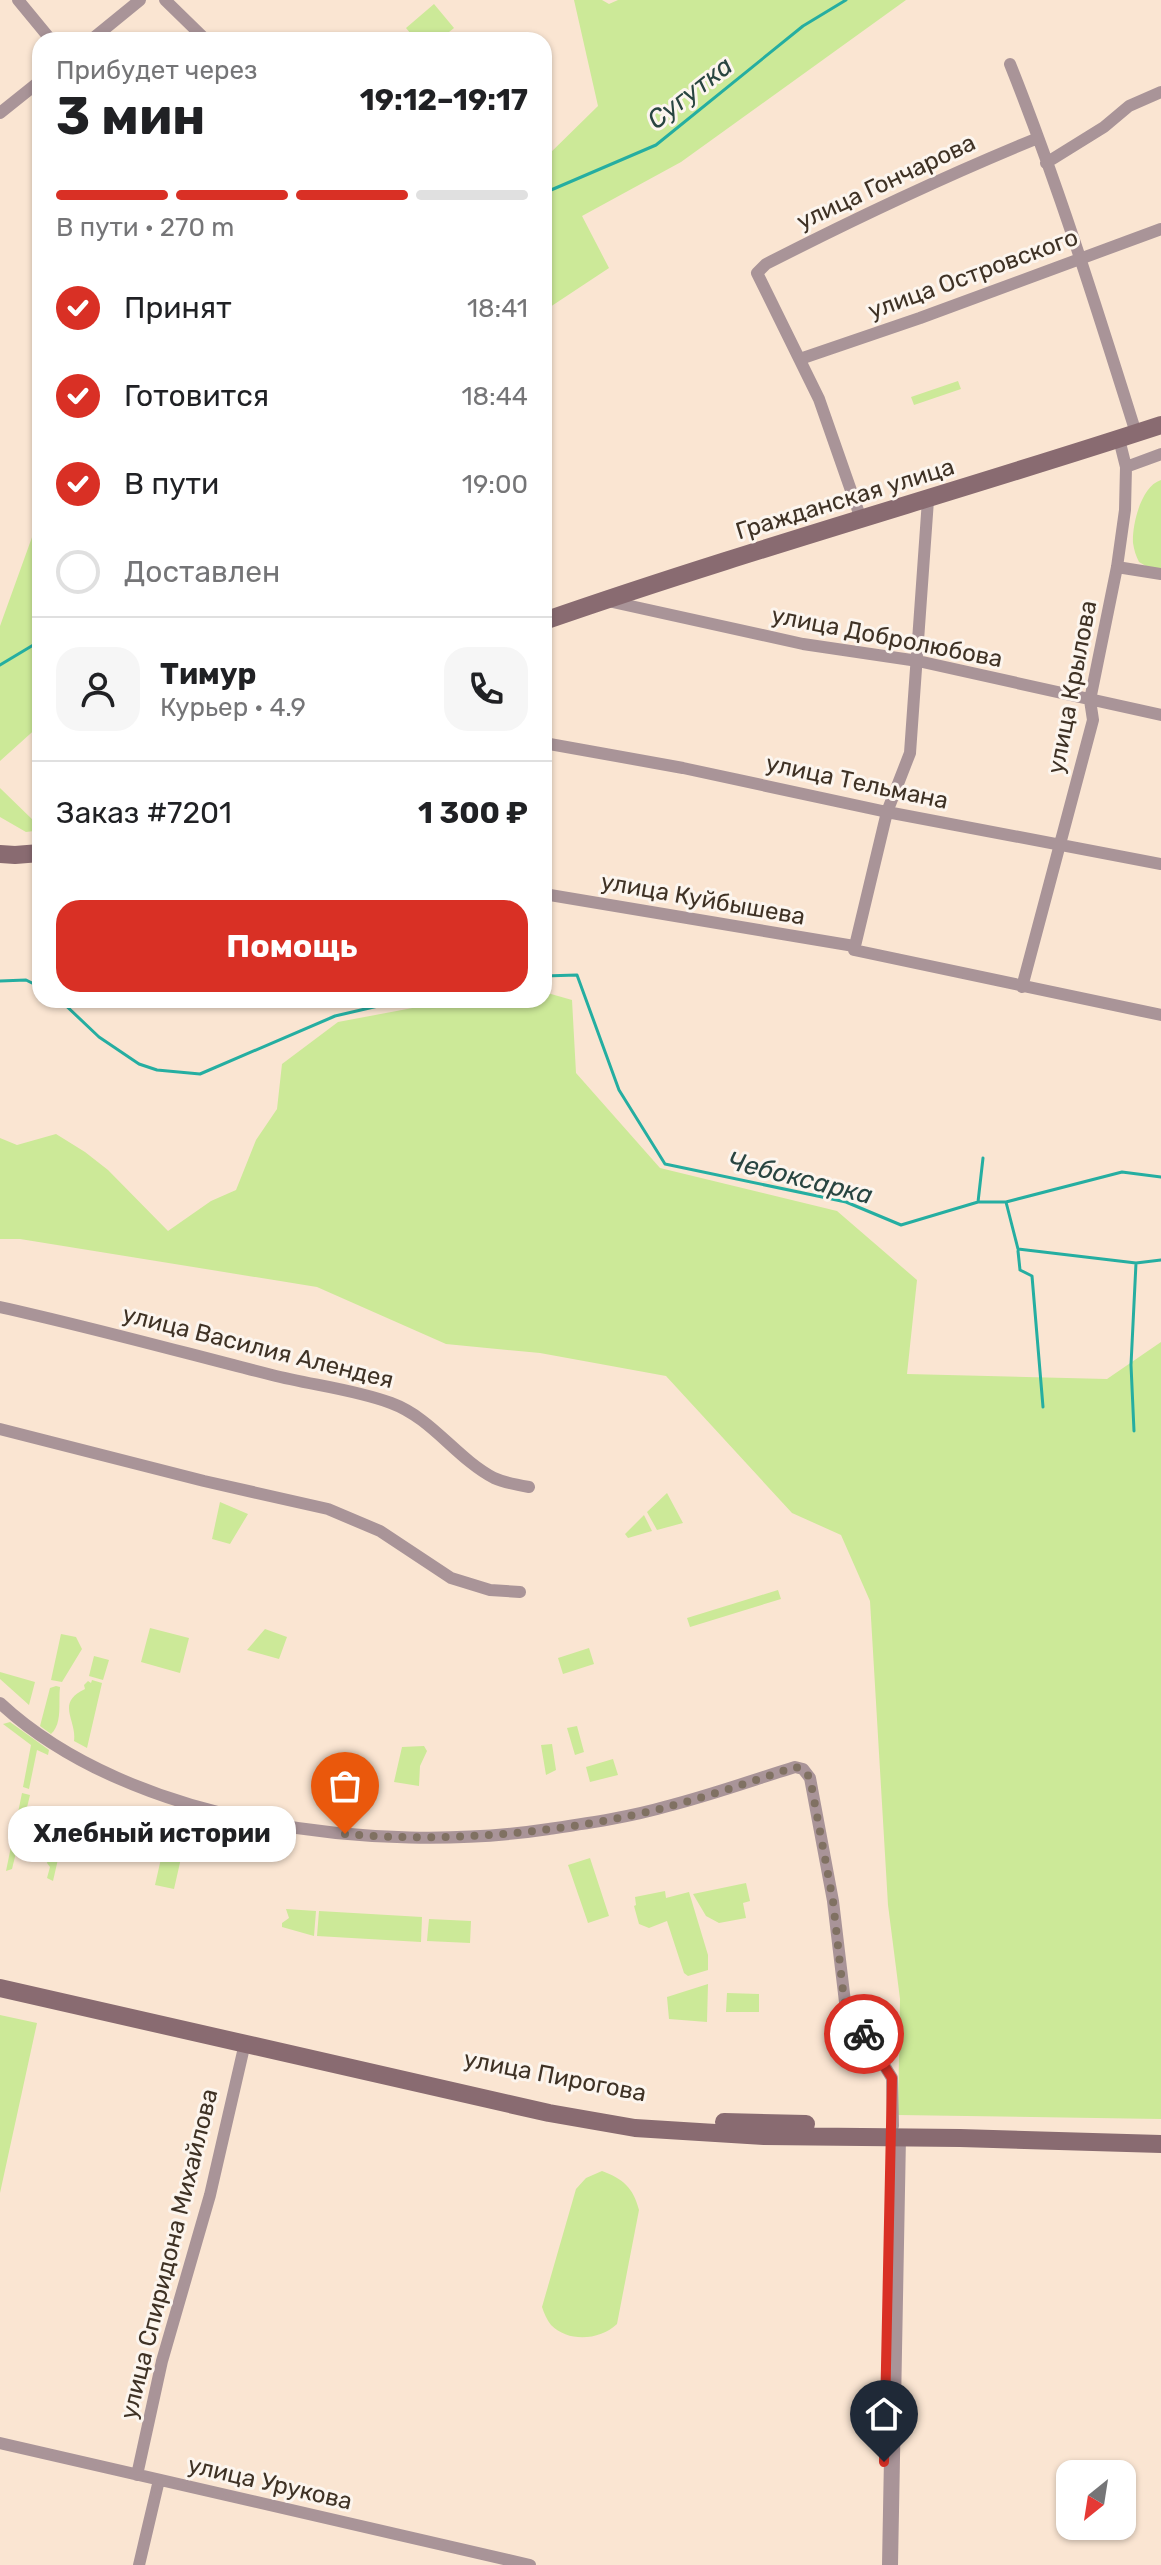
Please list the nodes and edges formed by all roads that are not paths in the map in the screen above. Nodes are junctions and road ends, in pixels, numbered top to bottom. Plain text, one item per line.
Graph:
1 (18, 0) edge
2 (140, 0) edge
3 (165, 0) edge
4 (44, 32) edge
5 (101, 32) edge
6 (198, 32) edge
7 (1010, 64) dead end
8 (32, 87) edge
9 (1161, 92) edge
10 (0, 113) edge
11 (1038, 138) junction
12 (1046, 163) junction
13 (1161, 229) edge
14 (1080, 259) junction
15 (800, 359) junction
16 (1161, 425) edge
17 (1127, 436) junction
18 (1161, 454) edge
19 (1126, 467) junction
20 (928, 500) junction
21 (861, 519) junction
22 (1117, 567) junction
23 (1161, 574) edge
24 (605, 600) junction
25 (552, 618) edge
26 (918, 661) junction
27 (1090, 700) junction
28 (1161, 715) edge
29 (552, 744) edge
30 (887, 812) junction
31 (1059, 843) junction
32 (0, 854) edge
33 (32, 854) edge
34 (1161, 864) edge
35 (552, 895) edge
36 (854, 948) junction
37 (1022, 987) junction
38 (1161, 1015) edge
39 (0, 1307) edge
40 (0, 1429) edge
41 (529, 1487) dead end
42 (520, 1592) dead end
43 (0, 1703) edge
44 (0, 1977) edge
45 (0, 1988) edge
46 (50, 1994) junction
47 (246, 2039) junction
48 (1161, 2132) edge
49 (893, 2134) junction
50 (1135, 2137) junction
51 (1161, 2144) edge
52 (0, 2443) edge
53 (137, 2475) junction
54 (159, 2480) junction
55 (888, 2483) junction
56 (470, 2558) edge
57 (139, 2565) edge
58 (530, 2565) edge
59 (882, 2565) edge
60 (890, 2565) edge

1 - 4 street
2 - 5 street
3 - 6 street
7 - 11 street, улица Крылова
8 - 10 street
9 - 12 street
11 - 12 street, улица Крылова
11 - 15 street, улица Гончарова
12 - 14 street, улица Крылова
13 - 14 street, улица Островского
14 - 15 street, улица Островского
14 - 17 street, улица Крылова
15 - 21 street
16 - 17 main road, Гражданская улица
17 - 19 street, улица Крылова
17 - 20 main road, Гражданская улица
18 - 19 street
19 - 22 street, улица Крылова
20 - 21 main road, Гражданская улица
20 - 26 street
21 - 24 main road, Гражданская улица
22 - 23 street
22 - 27 street, улица Крылова
24 - 25 main road, Гражданская улица
24 - 26 street, улица Добролюбова
26 - 27 street, улица Добролюбова
26 - 30 street
27 - 28 street, улица Добролюбова
27 - 31 street, улица Крылова
29 - 30 street, улица Тельмана
30 - 31 street, улица Тельмана
30 - 36 street
31 - 34 street, улица Тельмана
31 - 37 street, улица Крылова
32 - 33 main road
35 - 36 street, улица Куйбышева
36 - 37 street, улица Куйбышева
37 - 38 street, улица Куйбышева
39 - 41 street, улица Василия Алендея
40 - 42 street
43 - 49 street
44 - 46 main road, улица Пирогова
45 - 46 main road, улица Пирогова
46 - 47 main road, улица Пирогова
47 - 49 main road, улица Пирогова
47 - 53 street, улица Спиридона Михайлова
48 - 50 main road, улица Пирогова
49 - 50 main road, улица Пирогова
49 - 55 street
50 - 51 main road, улица Пирогова
52 - 53 street, улица Урукова
53 - 54 street, улица Урукова
54 - 56 street, улица Урукова
54 - 57 street
55 - 59 street
55 - 60 street
56 - 58 street, улица Урукова

